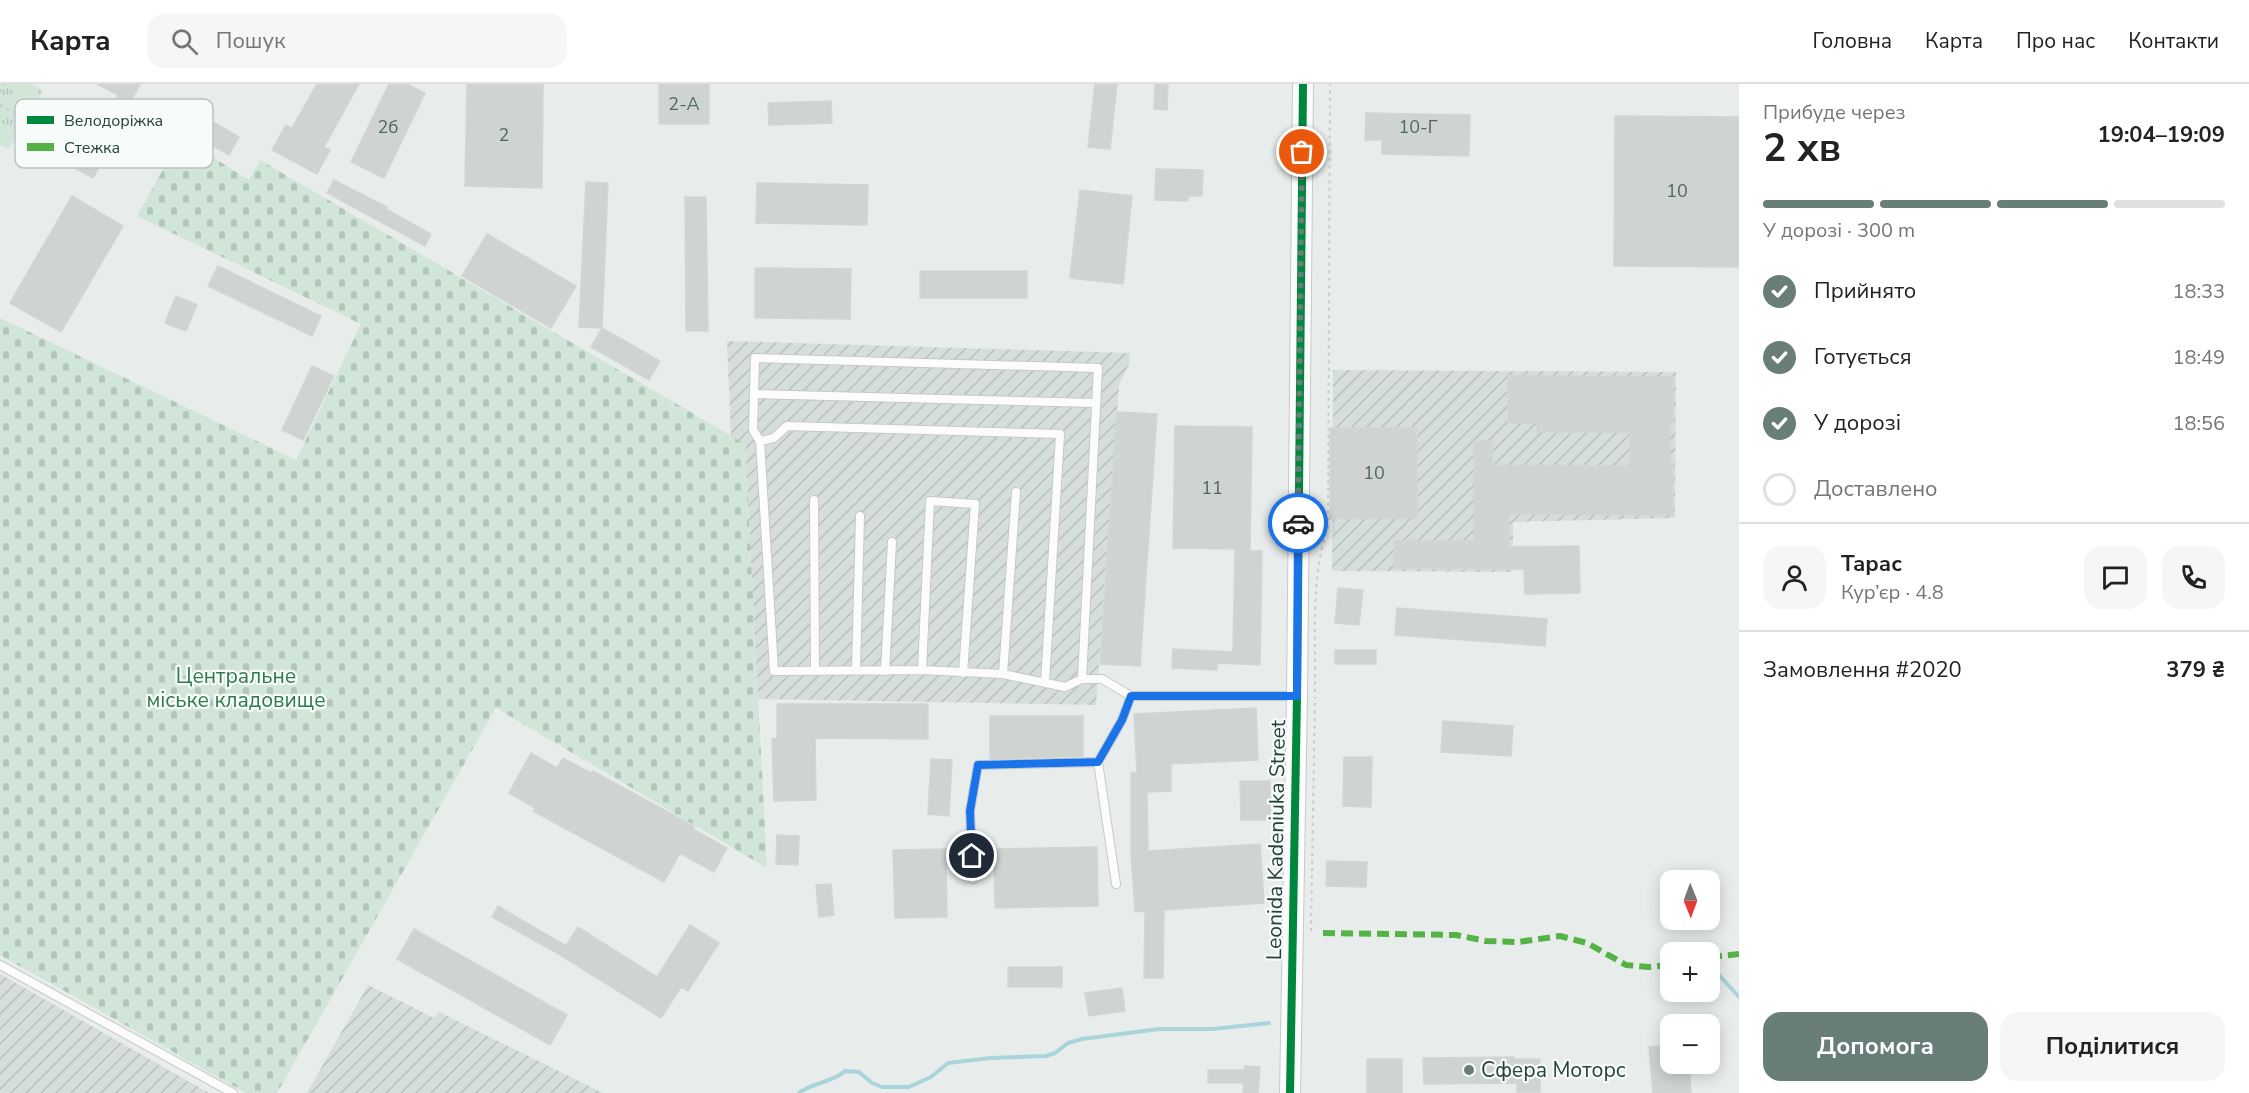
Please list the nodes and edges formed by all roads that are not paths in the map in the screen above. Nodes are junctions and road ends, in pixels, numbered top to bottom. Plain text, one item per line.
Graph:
1 (1303, 84) edge
2 (754, 394) junction
3 (1096, 403) junction
4 (760, 441) junction
5 (1016, 492) dead end
6 (814, 500) dead end
7 (860, 516) dead end
8 (892, 542) dead end
9 (922, 669) junction
10 (815, 670) junction
11 (856, 670) junction
12 (885, 671) junction
13 (963, 673) junction
14 (1003, 674) junction
15 (1082, 679) junction
16 (1045, 683) junction
17 (1131, 696) junction
18 (1297, 696) junction
19 (1098, 762) junction
20 (973, 879) dead end
21 (1116, 884) dead end
22 (0, 965) edge
23 (233, 1093) edge
24 (1290, 1093) edge

1 - 18 street, Leonida Kadeniuka Street
2 - 3 lane
2 - 3 lane
2 - 4 lane
3 - 15 lane
4 - 10 lane
4 - 16 lane
5 - 14 lane
6 - 10 lane
7 - 11 lane
8 - 12 lane
9 - 12 lane
9 - 13 lane
9 - 13 lane
10 - 11 lane
11 - 12 lane
13 - 14 lane
14 - 16 lane
15 - 16 lane
15 - 17 lane
17 - 18 lane
17 - 19 lane
18 - 24 street, Leonida Kadeniuka Street
19 - 20 lane
19 - 21 lane
22 - 23 lane

